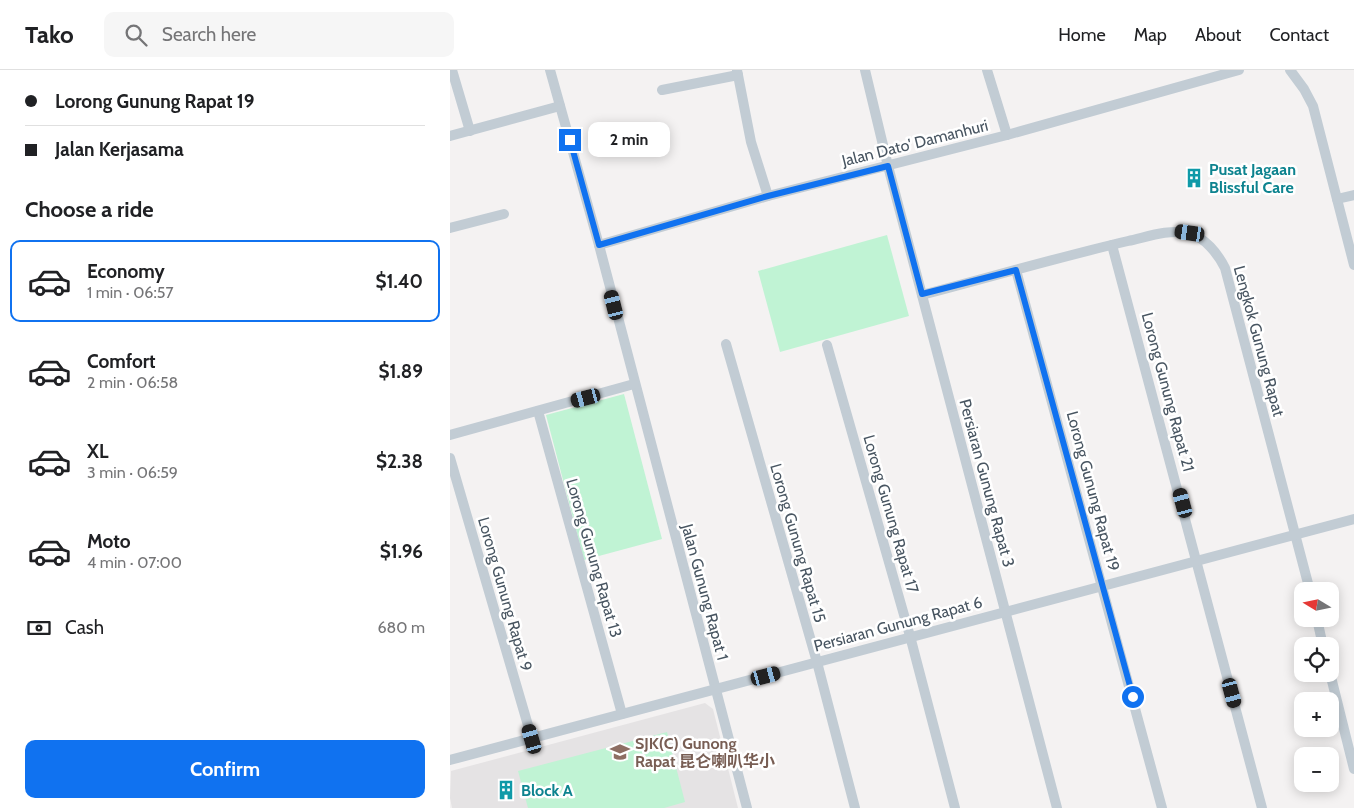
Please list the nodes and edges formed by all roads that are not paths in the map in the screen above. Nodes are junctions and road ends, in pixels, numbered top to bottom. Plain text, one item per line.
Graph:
1 (452, 70) edge
2 (550, 70) edge
3 (865, 70) edge
4 (987, 70) edge
5 (1237, 70) edge
6 (1290, 70) edge
7 (738, 73) edge
8 (662, 90) dead end
9 (560, 106) junction
10 (470, 131) junction
11 (1007, 135) junction
12 (450, 136) edge
13 (888, 166) junction
14 (1354, 194) edge
15 (768, 196) junction
16 (1337, 199) junction
17 (504, 214) dead end
18 (450, 228) edge
19 (599, 245) junction
20 (1112, 245) junction
21 (1354, 265) edge
22 (1016, 270) junction
23 (922, 294) junction
24 (726, 344) dead end
25 (827, 345) dead end
26 (634, 384) junction
27 (538, 411) junction
28 (450, 435) edge
29 (450, 458) edge
30 (1354, 519) edge
31 (1296, 536) junction
32 (1198, 559) junction
33 (1308, 582) edge
34 (1103, 586) junction
35 (1005, 611) junction
36 (910, 636) junction
37 (817, 662) junction
38 (1332, 682) edge
39 (716, 690) junction
40 (622, 714) junction
41 (532, 739) junction
42 (450, 760) edge
43 (1354, 769) edge
44 (747, 808) edge
45 (855, 808) edge
46 (955, 808) edge
47 (1057, 808) edge
48 (1162, 808) edge
49 (1262, 808) edge

1 - 10 street
2 - 9 street, Jalan Gunung Rapat 1
3 - 13 street, Persiaran Gunung Rapat 3
4 - 11 street
5 - 11 street, Jalan Dato' Damanhuri
6 - 16 street
7 - 8 street
7 - 15 street
9 - 10 street
9 - 19 street, Jalan Gunung Rapat 1
10 - 12 street
11 - 13 street, Jalan Dato' Damanhuri
13 - 15 street, Jalan Dato' Damanhuri
13 - 23 street, Persiaran Gunung Rapat 3
14 - 16 street
15 - 19 street, Jalan Dato' Damanhuri
16 - 21 street
17 - 18 street
19 - 26 street, Jalan Gunung Rapat 1
20 - 22 street, Lengkok Gunung Rapat
20 - 31 street, Lengkok Gunung Rapat
20 - 32 street, Lorong Gunung Rapat 21
22 - 23 street, Lengkok Gunung Rapat
22 - 34 street, Lorong Gunung Rapat 19
23 - 35 street, Persiaran Gunung Rapat 3
24 - 37 street, Lorong Gunung Rapat 15
25 - 36 street, Lorong Gunung Rapat 17
26 - 27 street
26 - 39 street, Jalan Gunung Rapat 1
27 - 28 street
27 - 40 street, Lorong Gunung Rapat 13
29 - 41 street, Lorong Gunung Rapat 9
30 - 31 street, Persiaran Gunung Rapat 6
31 - 32 street, Persiaran Gunung Rapat 6
31 - 33 street, Lengkok Gunung Rapat
32 - 34 street, Persiaran Gunung Rapat 6
32 - 49 street, Lorong Gunung Rapat 21
34 - 35 street, Persiaran Gunung Rapat 6
34 - 48 street, Lorong Gunung Rapat 19
35 - 36 street, Persiaran Gunung Rapat 6
35 - 47 street, Persiaran Gunung Rapat 3
36 - 37 street, Persiaran Gunung Rapat 6
36 - 46 street, Lorong Gunung Rapat 17
37 - 39 street, Persiaran Gunung Rapat 6
37 - 45 street, Lorong Gunung Rapat 15
38 - 43 street
39 - 40 street, Persiaran Gunung Rapat 6
39 - 44 street, Jalan Gunung Rapat 1
40 - 41 street, Persiaran Gunung Rapat 6
41 - 42 street, Persiaran Gunung Rapat 6

